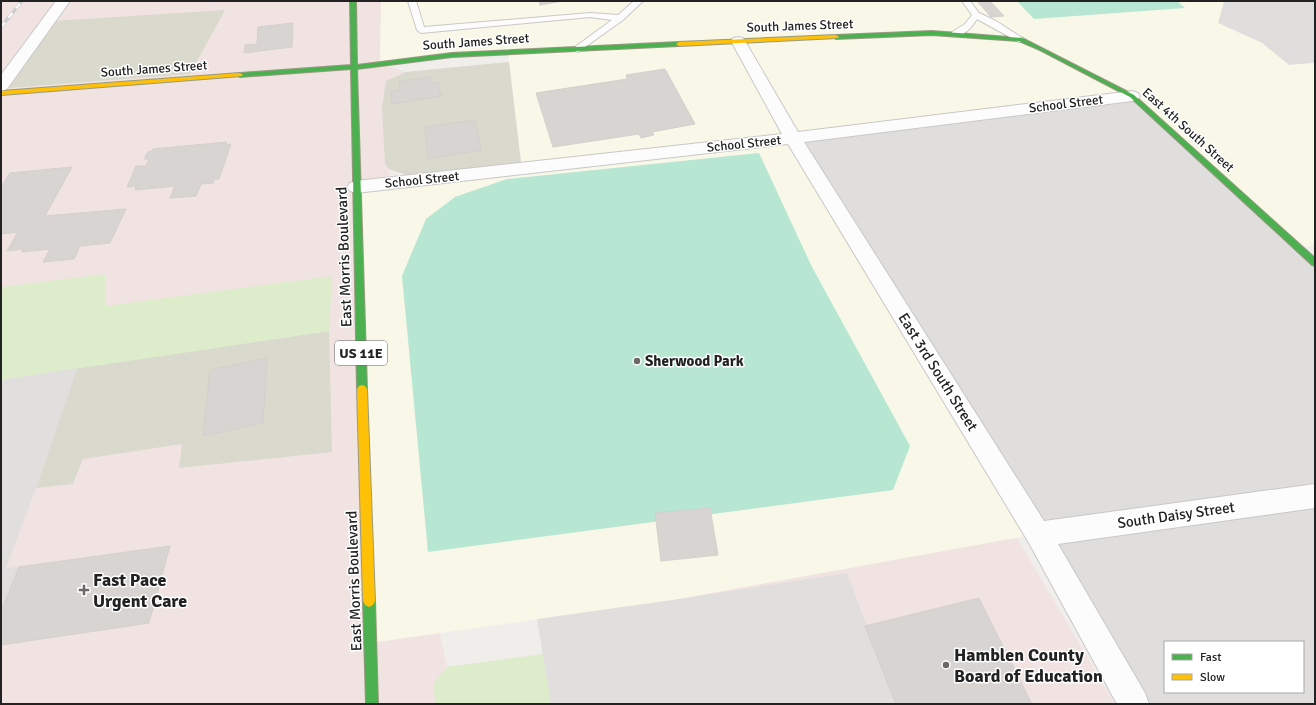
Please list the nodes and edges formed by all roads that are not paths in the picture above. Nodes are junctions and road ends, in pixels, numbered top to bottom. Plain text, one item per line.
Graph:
1 (62, 1) edge
2 (353, 1) edge
3 (412, 1) edge
4 (639, 1) edge
5 (966, 1) edge
6 (976, 15) junction
7 (620, 18) junction
8 (955, 34) junction
9 (1020, 39) junction
10 (738, 41) junction
11 (578, 49) junction
12 (355, 67) junction
13 (1, 86) edge
14 (1, 93) edge
15 (1132, 96) junction
16 (793, 138) junction
17 (356, 187) junction
18 (1315, 263) edge
19 (1315, 496) edge
20 (1038, 534) junction
21 (372, 704) edge
22 (1134, 704) edge

1 - 13 street
2 - 12 street, East Morris Boulevard / US 11E
3 - 7 lane
4 - 7 lane
5 - 6 lane
6 - 8 lane
6 - 9 lane
7 - 11 lane
8 - 9 street, East 4th South Street
8 - 10 street, South James Street
9 - 15 street, East 4th South Street
10 - 11 street, South James Street
10 - 16 street, East 3rd South Street
11 - 12 street, South James Street
12 - 14 street, South James Street
12 - 17 street, East Morris Boulevard / US 11E
15 - 16 street, School Street
15 - 18 street, East 4th South Street
16 - 17 street, School Street
16 - 20 street, East 3rd South Street
17 - 21 street, East Morris Boulevard / US 11E
19 - 20 street, South Daisy Street
20 - 22 street, East 3rd South Street

